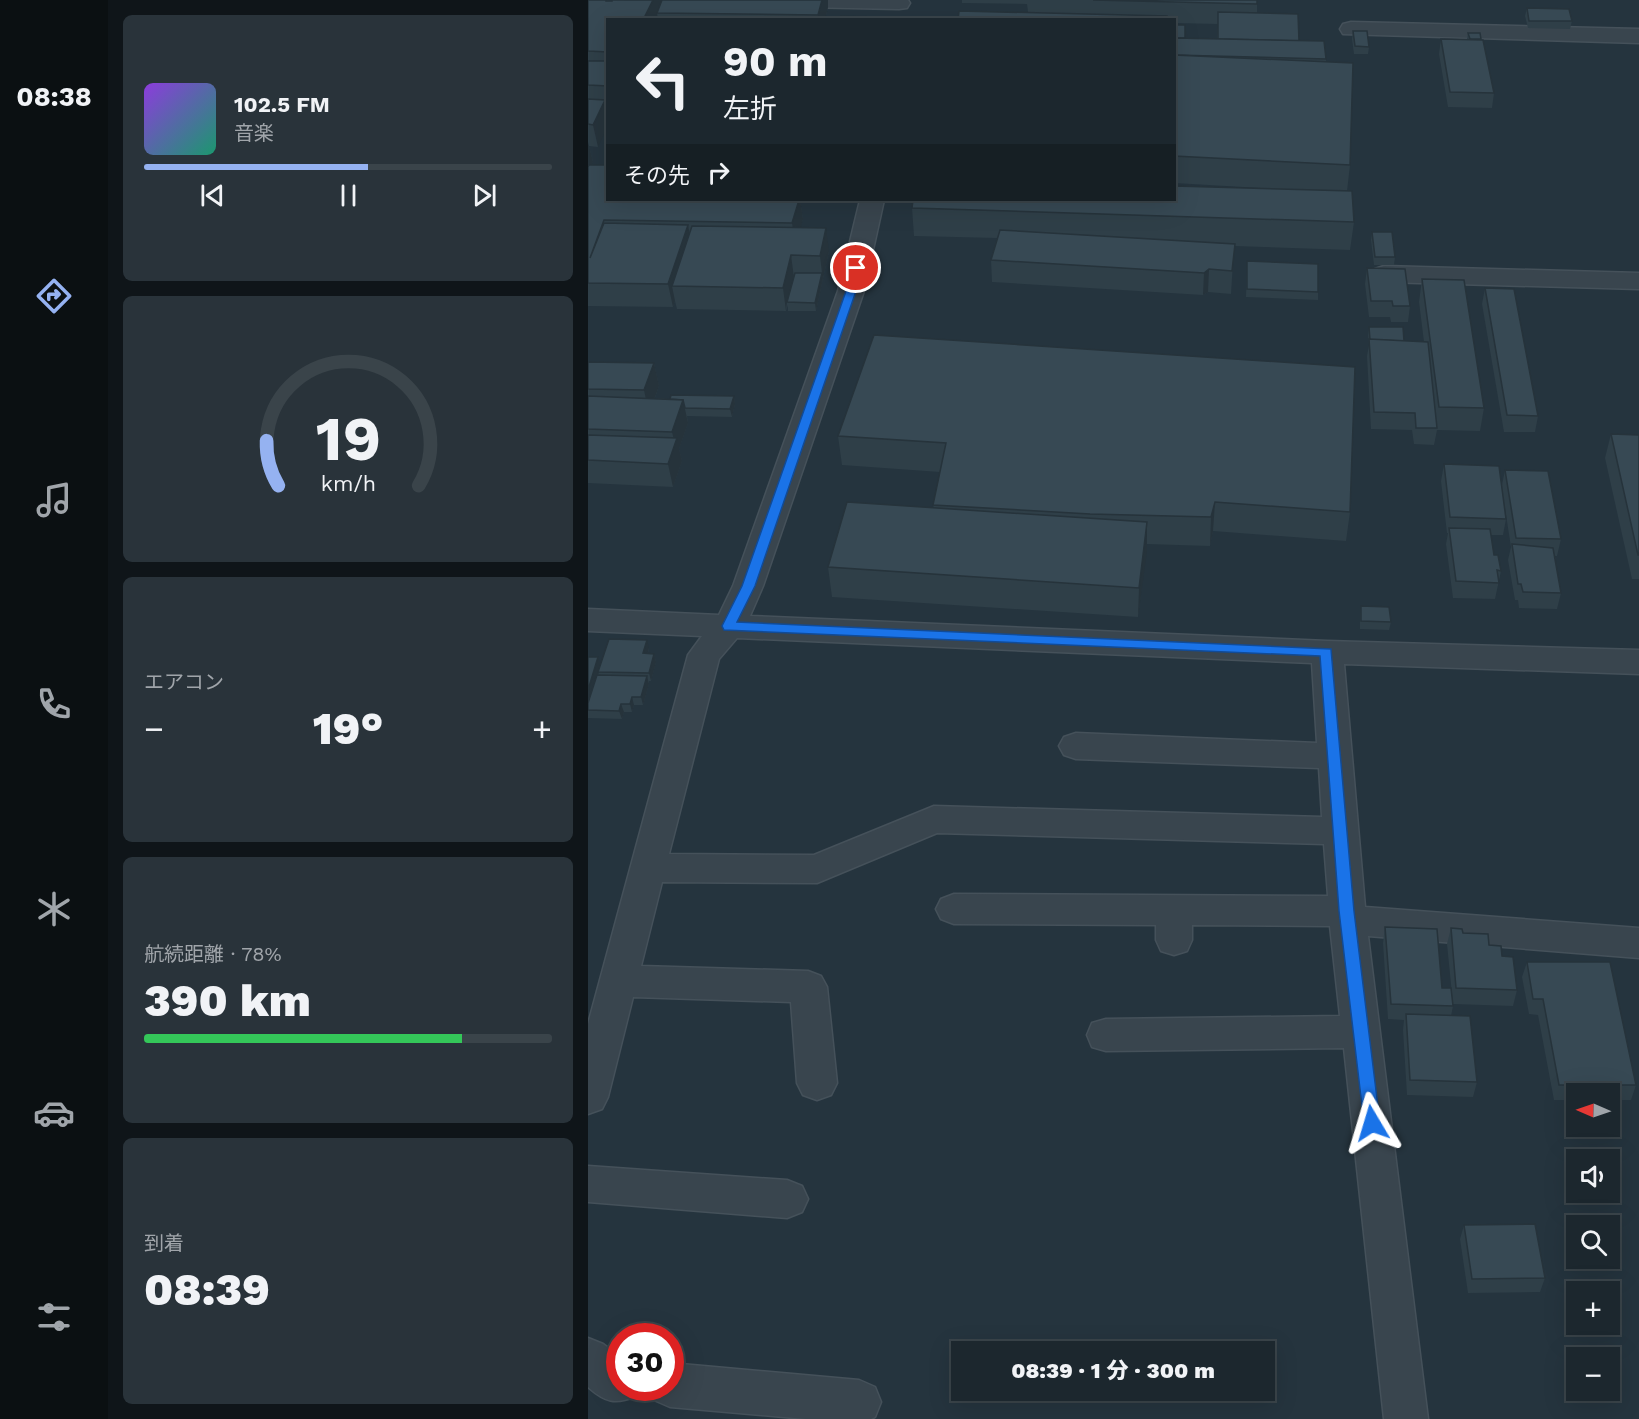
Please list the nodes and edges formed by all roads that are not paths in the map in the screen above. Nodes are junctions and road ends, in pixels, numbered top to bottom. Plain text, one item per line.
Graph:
1 (753, 0) edge
2 (899, 7) edge
3 (1351, 29) edge
4 (1639, 36) edge
5 (872, 201) edge
6 (1384, 274) edge
7 (1639, 281) edge
8 (588, 620) edge
9 (729, 626) junction
10 (1327, 652) junction
11 (1639, 662) edge
12 (1076, 746) dead end
13 (1335, 756) junction
14 (1340, 831) junction
15 (649, 868) junction
16 (1348, 916) junction
17 (975, 918) dead end
18 (1639, 943) edge
19 (607, 996) edge
20 (1361, 1032) junction
21 (1106, 1035) dead end
22 (817, 1083) dead end
23 (588, 1097) edge
24 (588, 1184) edge
25 (788, 1199) dead end
26 (588, 1359) edge
27 (606, 1375) edge
28 (684, 1386) edge
29 (859, 1402) dead end
30 (1406, 1419) edge

1 - 2 street
3 - 4 street
5 - 9 street
6 - 7 street
8 - 9 street
9 - 10 street
9 - 15 street
10 - 11 street
10 - 13 street
12 - 13 street
13 - 14 street
14 - 15 street
14 - 16 street
15 - 19 street
16 - 17 street
16 - 18 street
16 - 20 street
19 - 22 street
19 - 23 street
20 - 21 street
20 - 30 street
24 - 25 street
26 - 27 street
28 - 29 street

